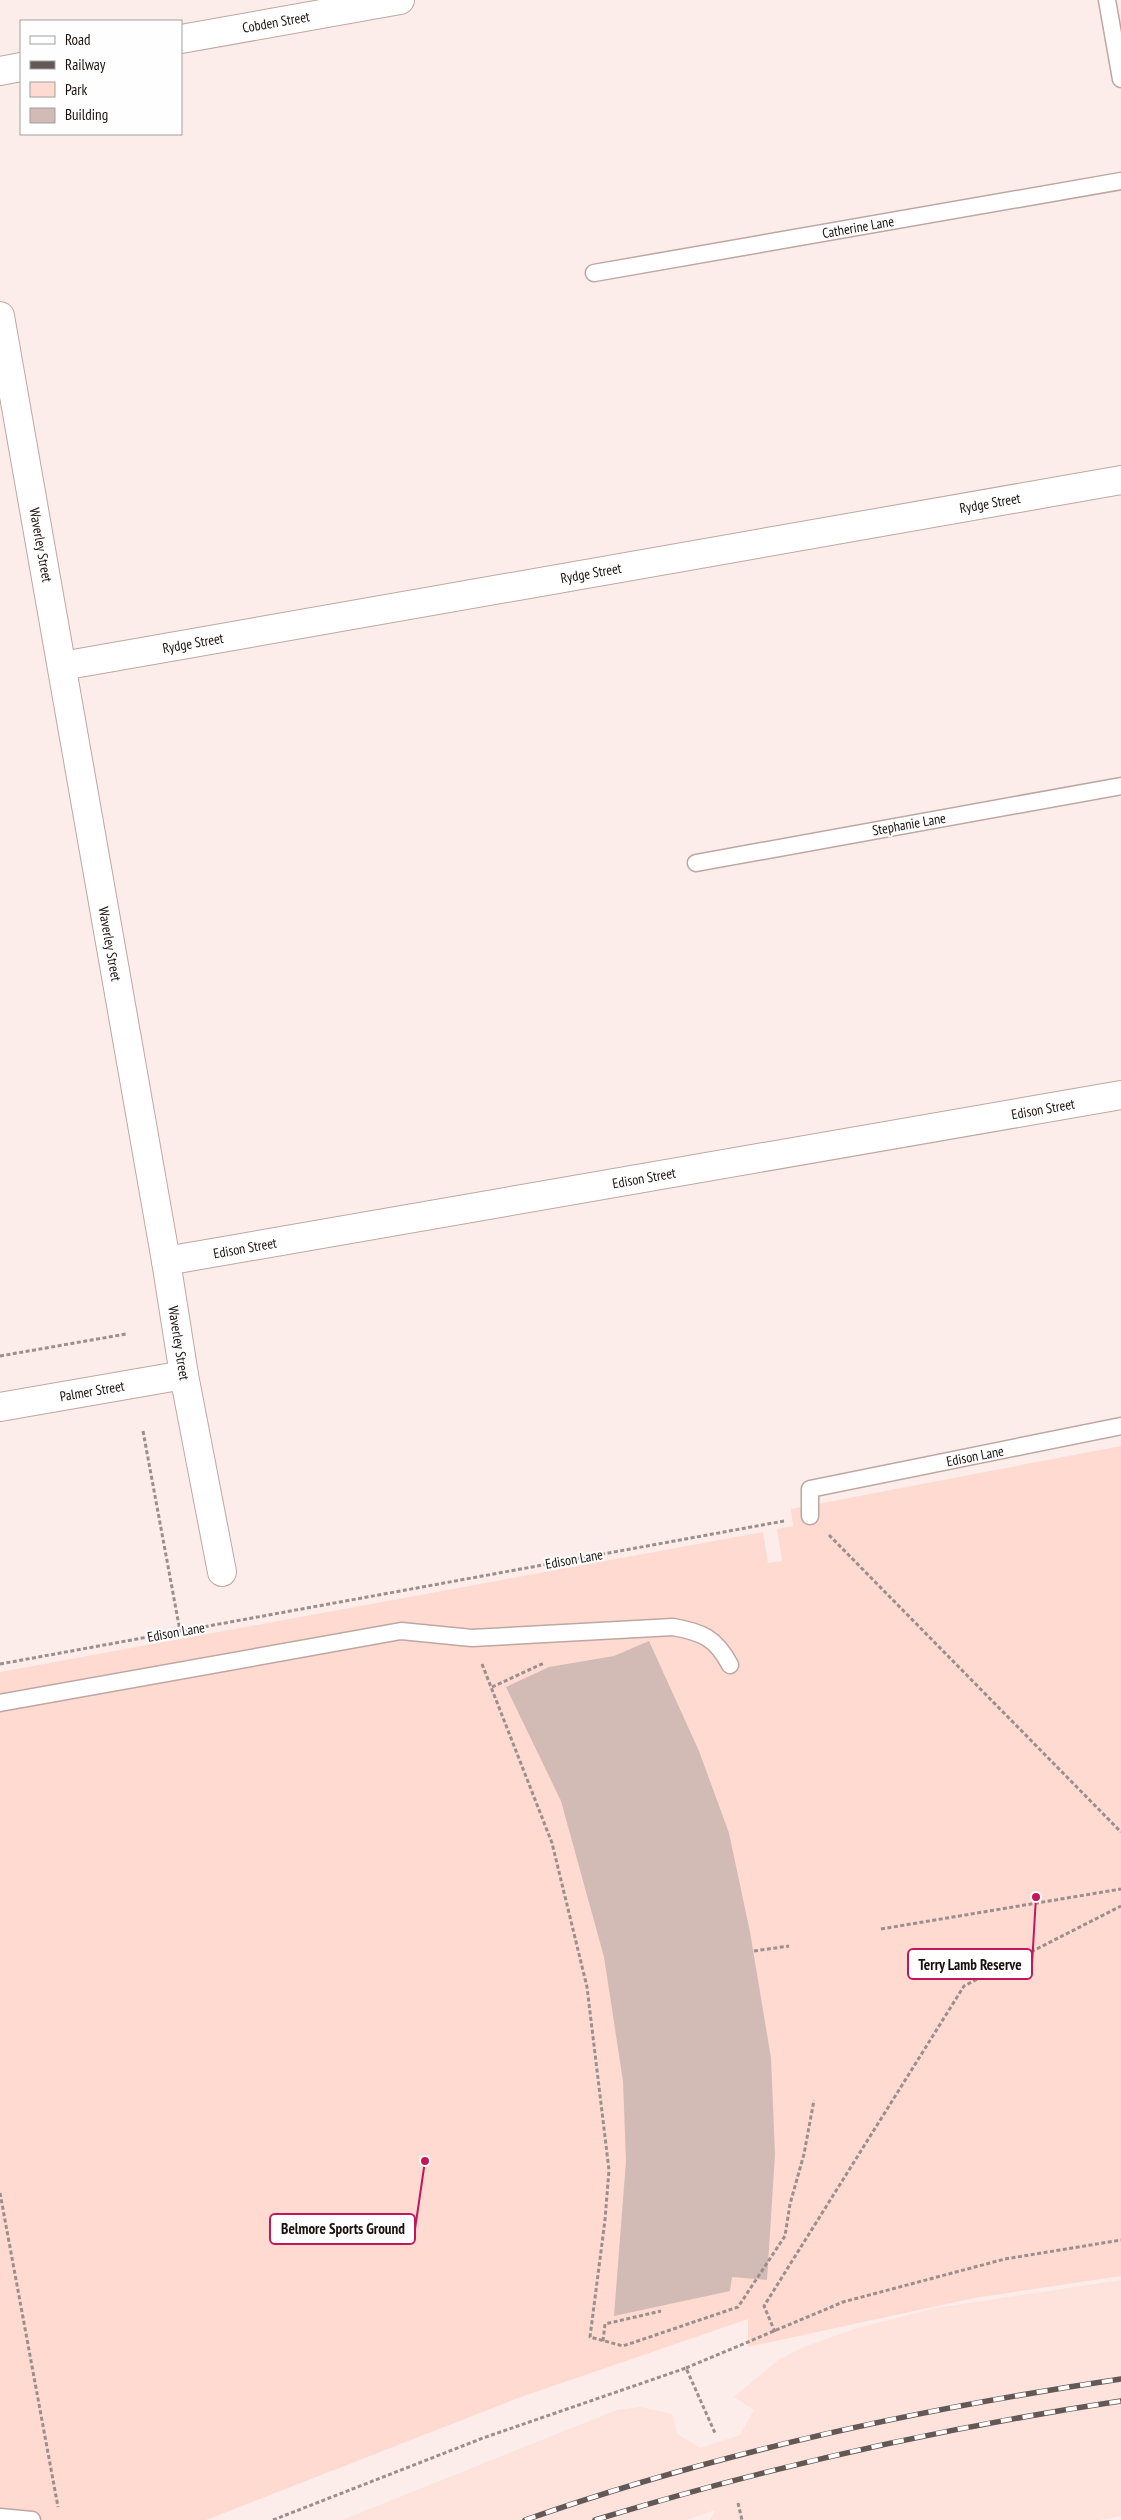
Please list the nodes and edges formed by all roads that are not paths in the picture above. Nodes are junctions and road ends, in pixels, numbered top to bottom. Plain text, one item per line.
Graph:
1 (400, 0) edge
2 (1107, 0) edge
3 (182, 39) edge
4 (20, 67) edge
5 (0, 71) edge
6 (1121, 79) edge
7 (1121, 181) edge
8 (594, 274) dead end
9 (0, 316) edge
10 (1121, 480) edge
11 (62, 666) junction
12 (1121, 786) edge
13 (696, 862) dead end
14 (1121, 1095) edge
15 (166, 1261) junction
16 (184, 1375) junction
17 (0, 1407) edge
18 (1121, 1426) edge
19 (810, 1516) road end
20 (222, 1572) dead end
21 (730, 1665) dead end
22 (0, 1704) edge
23 (0, 2516) edge
24 (32, 2520) edge

1 - 3 street, Cobden Street
2 - 6 lane
4 - 5 street
7 - 8 lane, Catherine Lane
9 - 11 street, Waverley Street
10 - 11 street, Rydge Street
11 - 15 street, Waverley Street
12 - 13 lane, Stephanie Lane
14 - 15 street, Edison Street
15 - 16 street, Waverley Street
16 - 17 street, Palmer Street
16 - 20 street, Waverley Street
18 - 19 lane, Edison Lane
21 - 22 lane
23 - 24 lane

